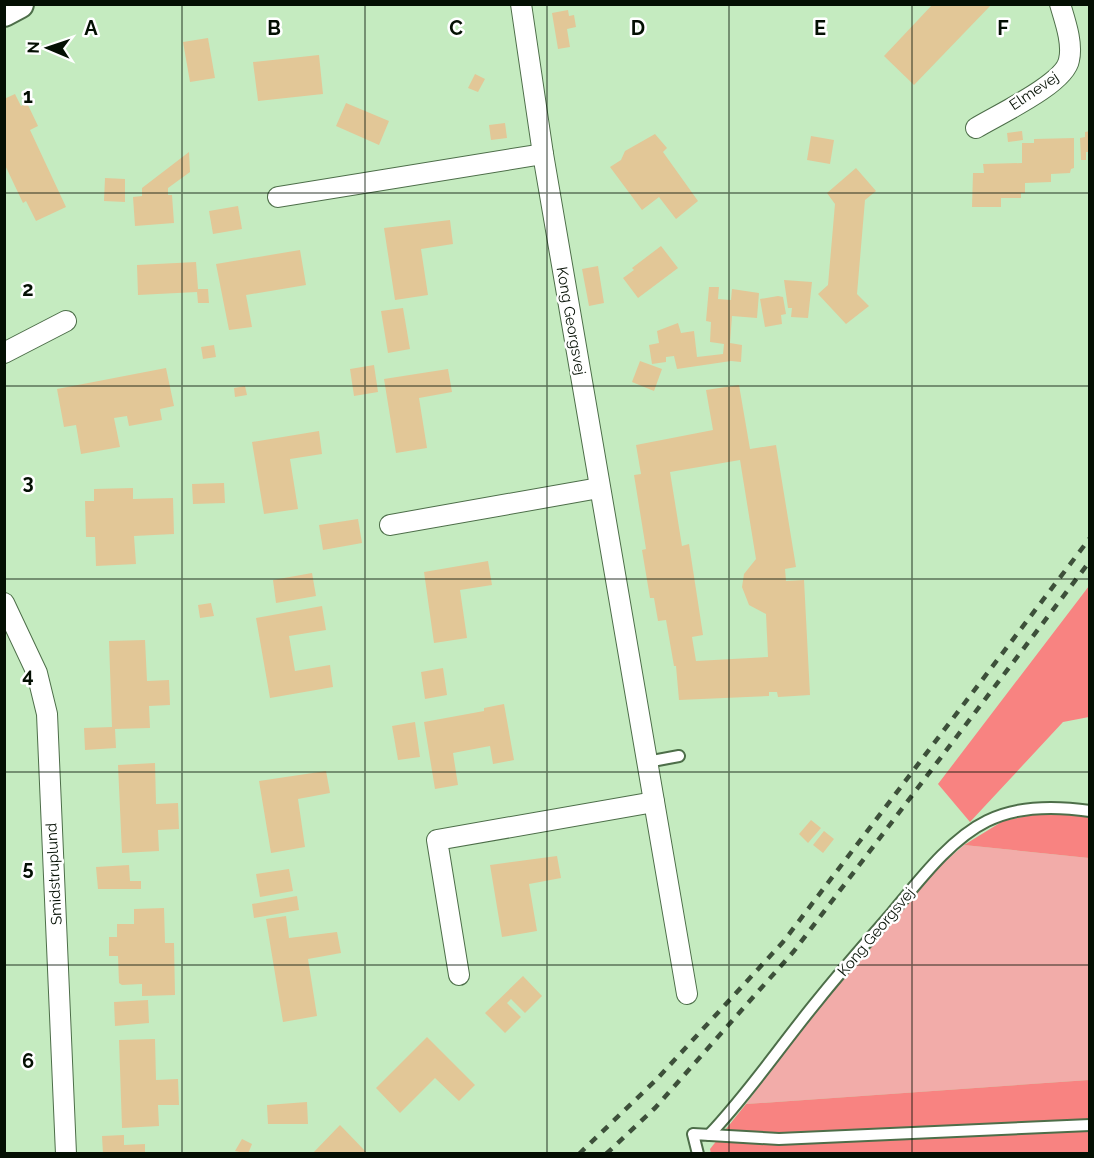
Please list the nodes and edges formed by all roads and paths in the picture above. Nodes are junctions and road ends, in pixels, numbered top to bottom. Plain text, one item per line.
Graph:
1 (19, 4) edge
2 (521, 4) edge
3 (1060, 4) edge
4 (4, 12) edge
5 (976, 128) dead end
6 (543, 154) junction
7 (278, 197) dead end
8 (66, 321) dead end
9 (4, 353) edge
10 (599, 488) junction
11 (390, 525) dead end
12 (4, 603) edge
13 (679, 756) dead end
14 (647, 762) junction
15 (654, 802) junction
16 (1089, 811) edge
17 (459, 975) dead end
18 (687, 994) dead end
19 (1089, 1125) edge
20 (709, 1135) junction
21 (66, 1154) edge
22 (698, 1154) edge

1 - 4 main road
2 - 6 street, Kong Georgsvej
3 - 5 street, Elmevej
6 - 7 street
6 - 10 street, Kong Georgsvej
8 - 9 street
10 - 11 street
10 - 14 street, Kong Georgsvej
12 - 21 street, Smidstruplund
13 - 14 lane
14 - 15 street, Kong Georgsvej
15 - 17 street
15 - 18 street, Kong Georgsvej
16 - 20 lane, Kong Georgsvej
19 - 20 lane
20 - 22 lane, Kong Georgsvej

